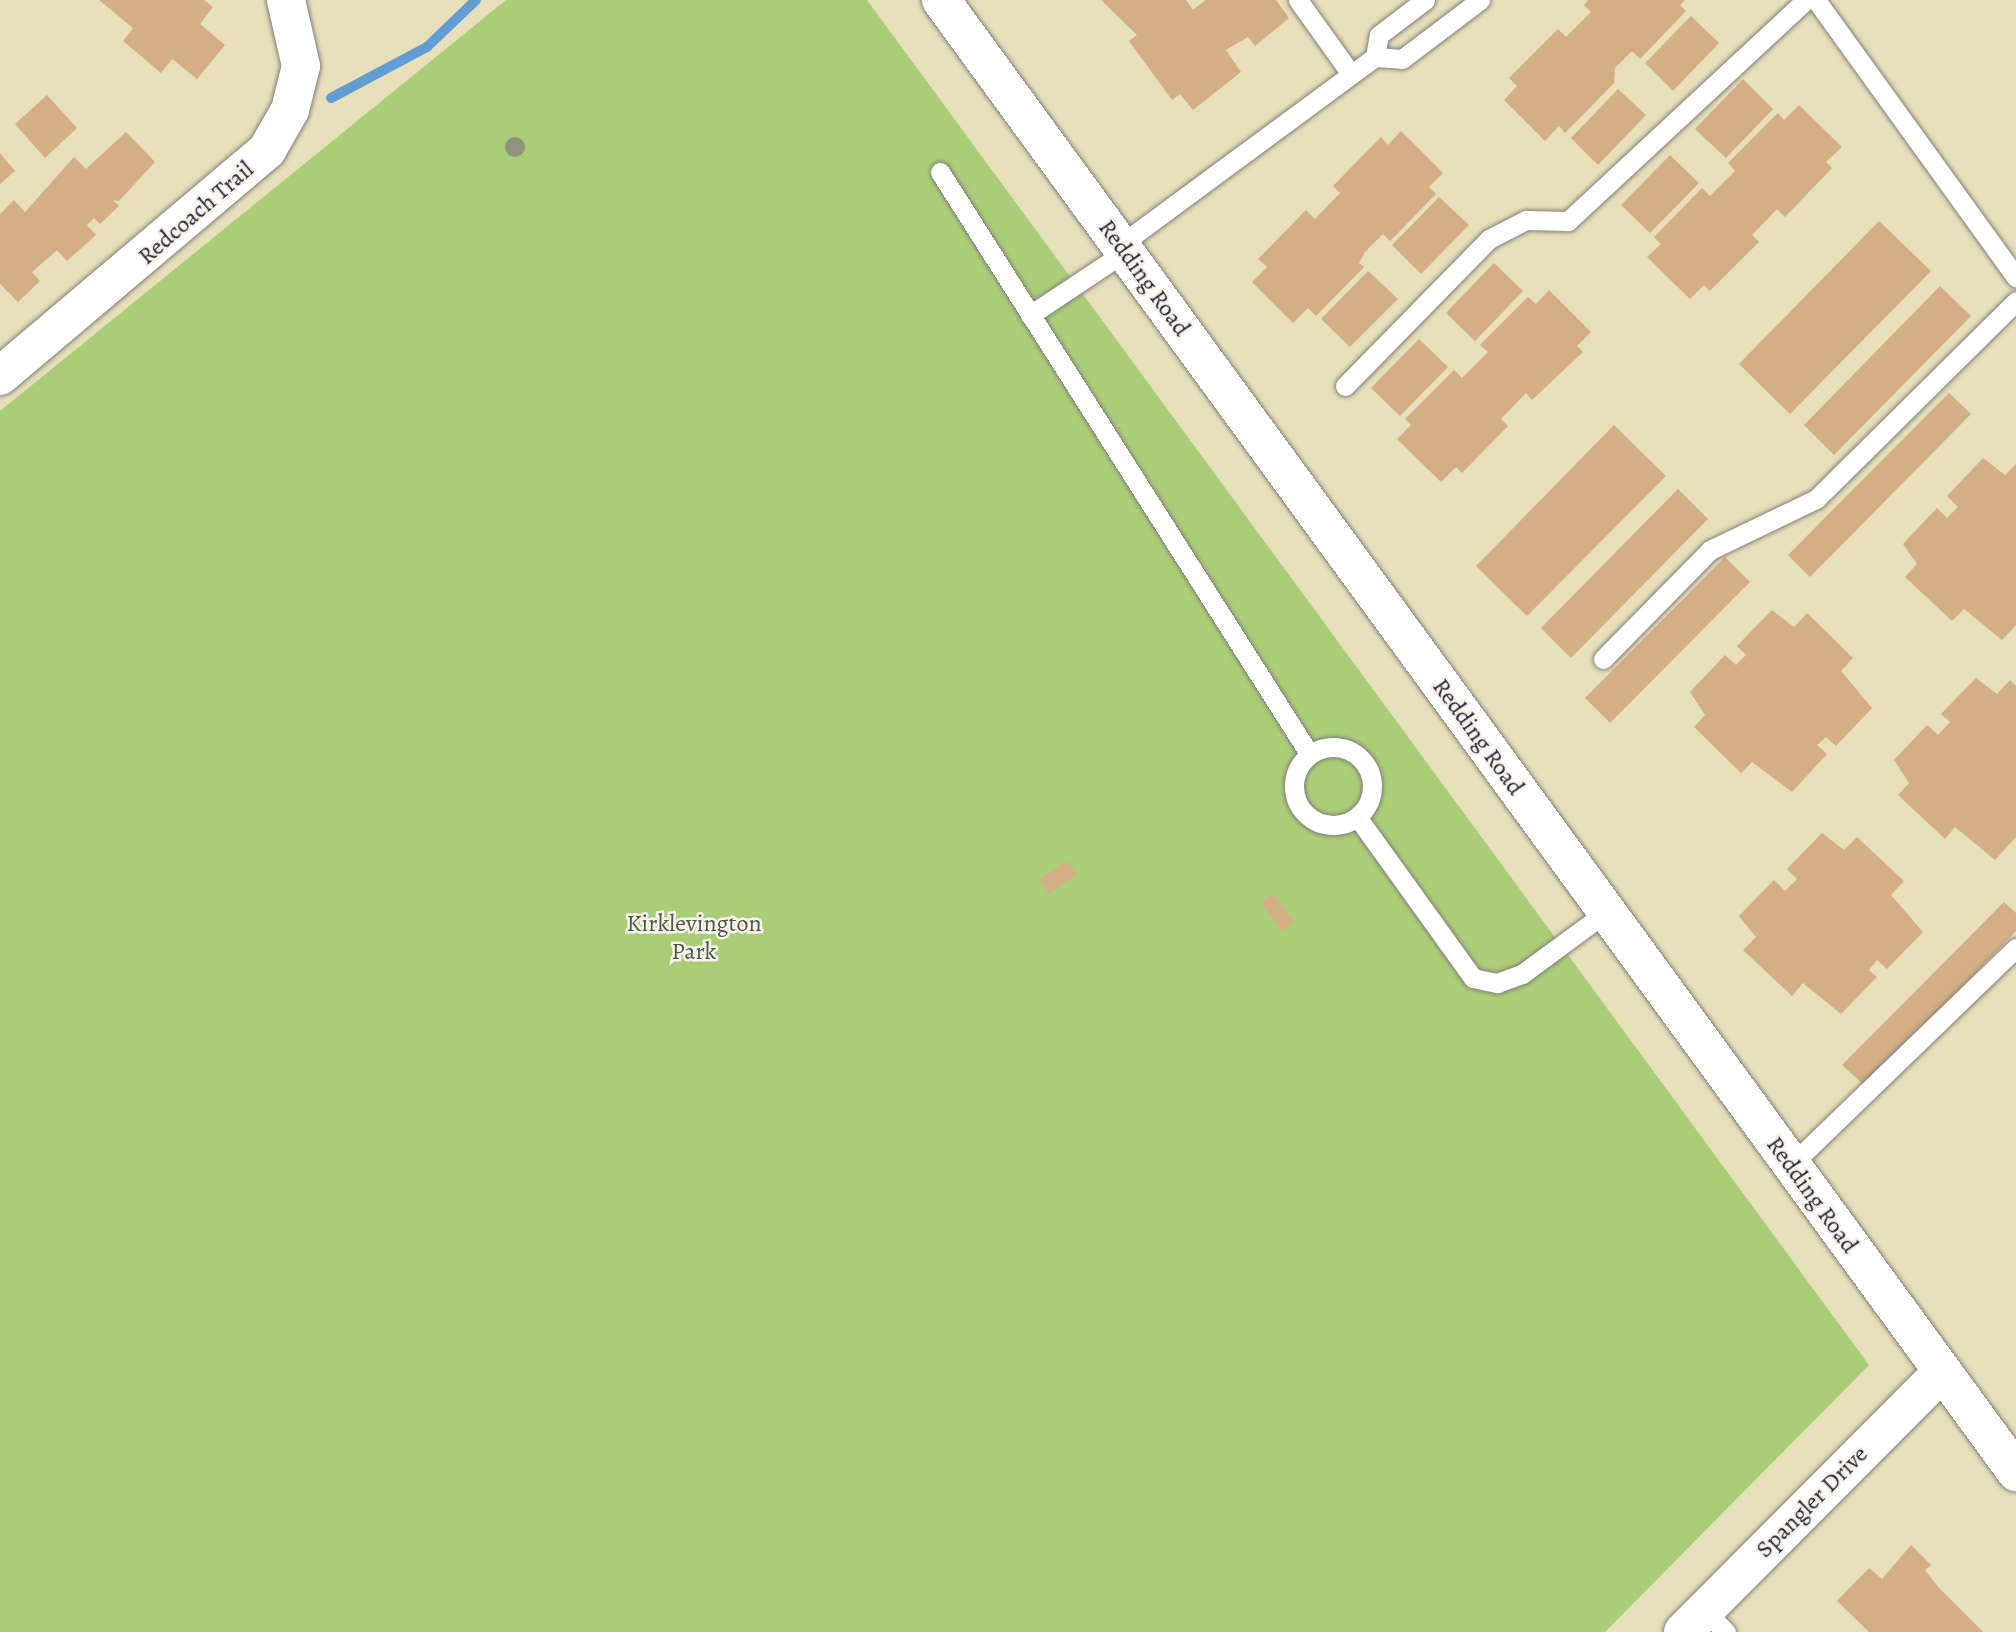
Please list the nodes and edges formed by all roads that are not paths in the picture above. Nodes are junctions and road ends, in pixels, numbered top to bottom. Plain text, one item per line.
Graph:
1 (286, 0) edge
2 (941, 0) edge
3 (1298, 0) edge
4 (1425, 0) edge
5 (1480, 0) edge
6 (1806, 0) edge
7 (1816, 0) edge
8 (1375, 57) junction
9 (1351, 74) junction
10 (940, 172) dead end
11 (1123, 249) junction
12 (2016, 277) edge
13 (2016, 301) edge
14 (1030, 315) junction
15 (0, 376) edge
16 (1345, 386) dead end
17 (1603, 659) dead end
18 (1310, 755) junction
19 (1358, 818) junction
20 (1606, 912) junction
21 (2016, 948) edge
22 (1790, 1166) junction
23 (1941, 1373) junction
24 (2016, 1472) edge
25 (1704, 1625) edge

1 - 15 street, Redcoach Trail
2 - 11 street, Redding Road
3 - 9 lane
4 - 8 lane
5 - 8 lane
6 - 16 lane
7 - 12 lane
8 - 9 lane
9 - 11 lane
10 - 14 lane
11 - 14 lane
11 - 20 street, Redding Road
13 - 17 lane
14 - 18 lane
18 - 19 lane
18 - 19 lane
19 - 20 lane
20 - 22 street, Redding Road
21 - 22 lane
22 - 23 street, Redding Road
23 - 24 street, Redding Road
23 - 25 street, Spangler Drive

